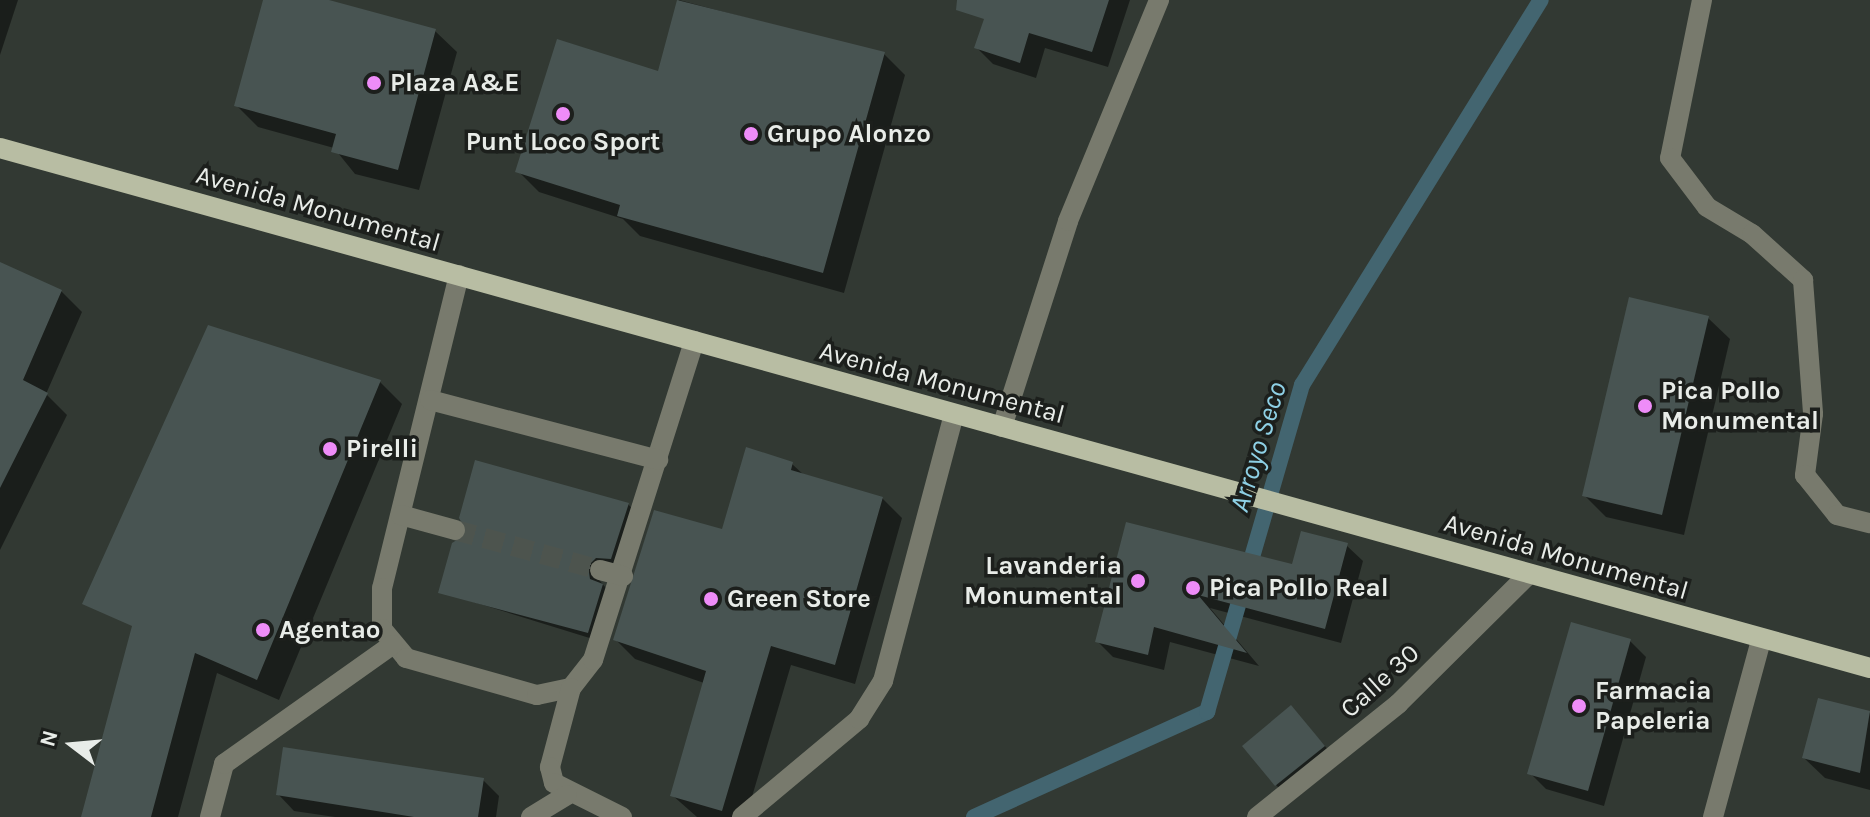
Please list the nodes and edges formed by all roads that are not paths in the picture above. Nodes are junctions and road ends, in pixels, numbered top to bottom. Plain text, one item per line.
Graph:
1 (1159, 0) edge
2 (1702, 0) edge
3 (0, 148) edge
4 (459, 275) junction
5 (694, 341) junction
6 (430, 400) junction
7 (954, 414) junction
8 (1002, 427) junction
9 (658, 460) junction
10 (401, 515) junction
11 (1870, 523) edge
12 (455, 530) tunnel mouth
13 (600, 570) tunnel mouth
14 (1529, 574) junction
15 (623, 576) junction
16 (1761, 640) junction
17 (392, 645) junction
18 (1870, 668) edge
19 (571, 688) junction
20 (567, 795) junction
21 (210, 817) edge
22 (531, 817) edge
23 (622, 817) edge
24 (742, 817) edge
25 (1257, 817) edge
26 (1713, 817) edge

1 - 8 street
2 - 11 street
3 - 4 main road, Avenida Monumental
4 - 5 main road, Avenida Monumental
4 - 6 street
5 - 7 main road, Avenida Monumental
5 - 9 street
6 - 9 street
6 - 10 street
7 - 8 main road, Avenida Monumental
7 - 24 street
8 - 14 main road, Avenida Monumental
9 - 15 street
10 - 12 street
10 - 17 street
13 - 15 street
14 - 16 main road, Avenida Monumental
14 - 25 street, Calle 30
15 - 19 street
16 - 18 main road, Avenida Monumental
16 - 26 street
17 - 19 street
17 - 21 street
19 - 20 street
20 - 22 street
20 - 23 street

